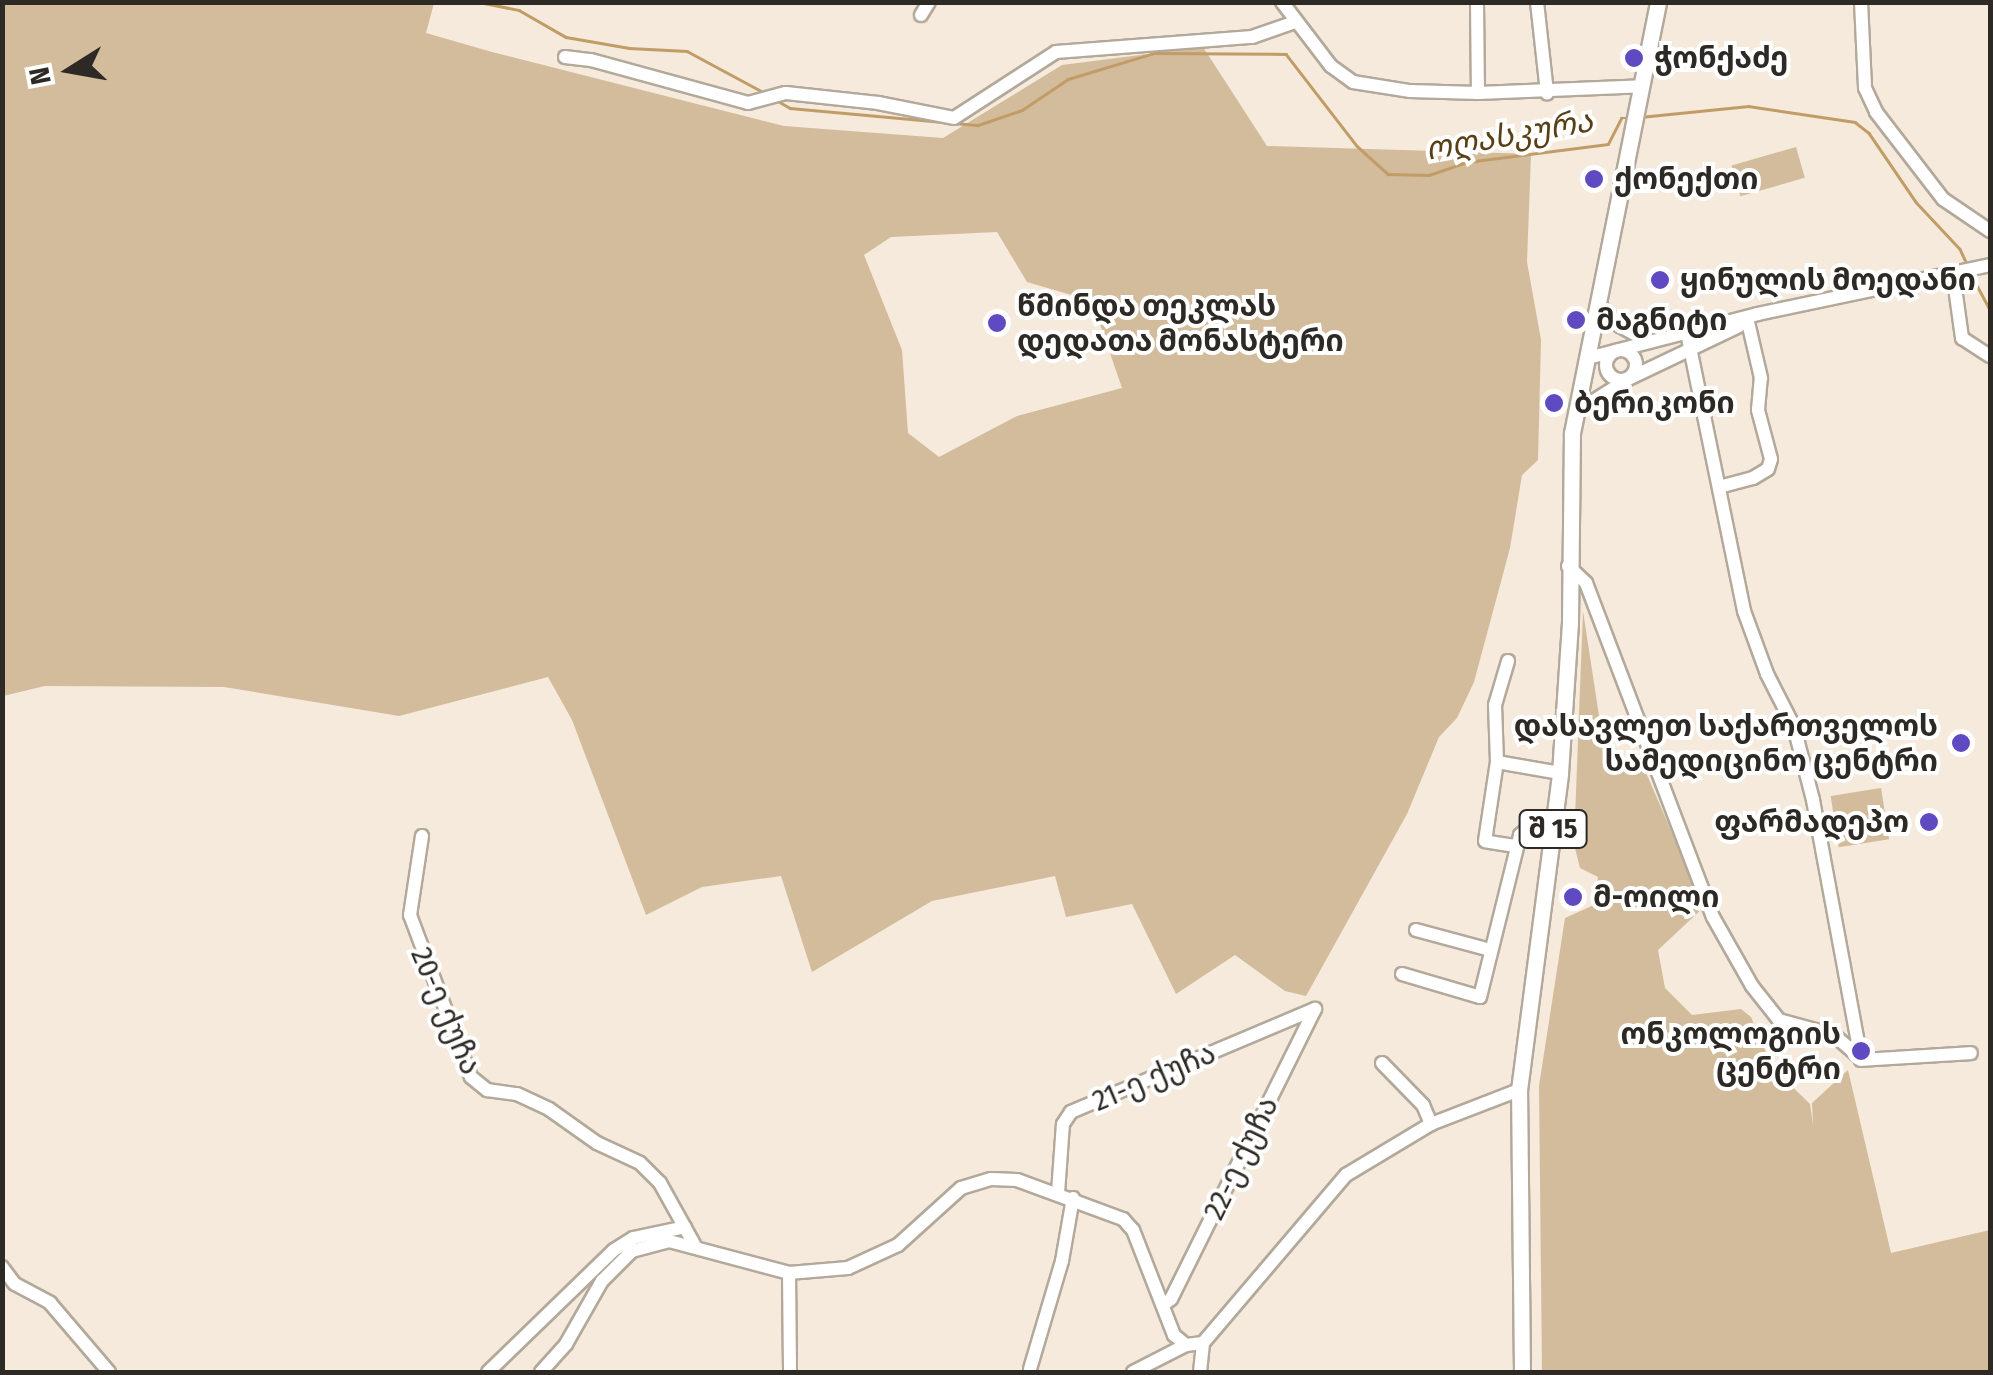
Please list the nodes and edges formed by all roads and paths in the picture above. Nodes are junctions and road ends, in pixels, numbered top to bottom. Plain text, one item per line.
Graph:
1 (1282, 2) edge
2 (1477, 2) edge
3 (1537, 2) edge
4 (1658, 2) edge
5 (1860, 2) edge
6 (1295, 22) junction
7 (565, 57) dead end
8 (1642, 86) junction
9 (1478, 93) junction
10 (1548, 94) junction
11 (1990, 231) edge
12 (1988, 266) edge
13 (1957, 272) junction
14 (1600, 304) junction
15 (1753, 318) junction
16 (1687, 333) junction
17 (1649, 342) junction
18 (1692, 347) junction
19 (1618, 350) junction
20 (1990, 356) edge
21 (1587, 364) junction
22 (1610, 376) junction
23 (1628, 379) junction
24 (1576, 412) junction
25 (1719, 487) junction
26 (1568, 566) junction
27 (1508, 660) dead end
28 (1497, 762) junction
29 (1560, 773) junction
30 (1554, 820) junction
31 (422, 836) dead end
32 (1515, 846) junction
33 (1416, 930) dead end
34 (1490, 950) junction
35 (1402, 974) dead end
36 (1315, 1009) joint
37 (1972, 1053) dead end
38 (1861, 1060) junction
39 (1382, 1064) dead end
40 (1519, 1090) junction
41 (1430, 1124) junction
42 (1058, 1194) junction
43 (1072, 1198) junction
44 (685, 1227) junction
45 (694, 1244) junction
46 (2, 1267) edge
47 (789, 1273) junction
48 (1164, 1306) junction
49 (1203, 1343) junction
50 (1186, 1345) junction
51 (1030, 1370) dead end
52 (109, 1372) edge
53 (488, 1372) edge
54 (541, 1372) edge
55 (790, 1372) edge
56 (1133, 1372) edge
57 (1200, 1372) edge
58 (1522, 1372) edge

1 - 6 street
2 - 9 street
3 - 10 street
4 - 8 main road
5 - 11 street
6 - 7 street
6 - 9 street
8 - 10 street
8 - 14 main road
9 - 10 street
12 - 13 street
13 - 15 street
13 - 20 street
14 - 17 street
14 - 21 main road
15 - 16 street
15 - 18 street
15 - 25 street
16 - 17 street
16 - 18 street
17 - 19 street
18 - 23 street
18 - 25 street
19 - 21 street
19 - 22 street
19 - 23 street
21 - 22 street
21 - 24 main road
22 - 23 street
23 - 24 street
24 - 26 main road, შ 15
25 - 38 street
26 - 29 main road, შ 15
26 - 38 street
27 - 28 street
28 - 29 street
28 - 32 street
29 - 30 main road, შ 15
30 - 32 street
30 - 40 main road, შ 15
31 - 44 street, 20-ე ქუჩა
32 - 34 street
33 - 34 street
34 - 35 street
36 - 42 street, 21-ე ქუჩა
36 - 48 street, 22-ე ქუჩა
37 - 38 street
39 - 41 street
40 - 41 street
40 - 58 main road, შ 15
41 - 49 street
42 - 43 street
42 - 47 street
43 - 48 street
43 - 51 street
44 - 45 street, 20-ე ქუჩა
44 - 53 street
45 - 47 street
45 - 54 street
46 - 52 street
47 - 55 street
48 - 50 street
49 - 50 street
49 - 57 street
50 - 56 street

